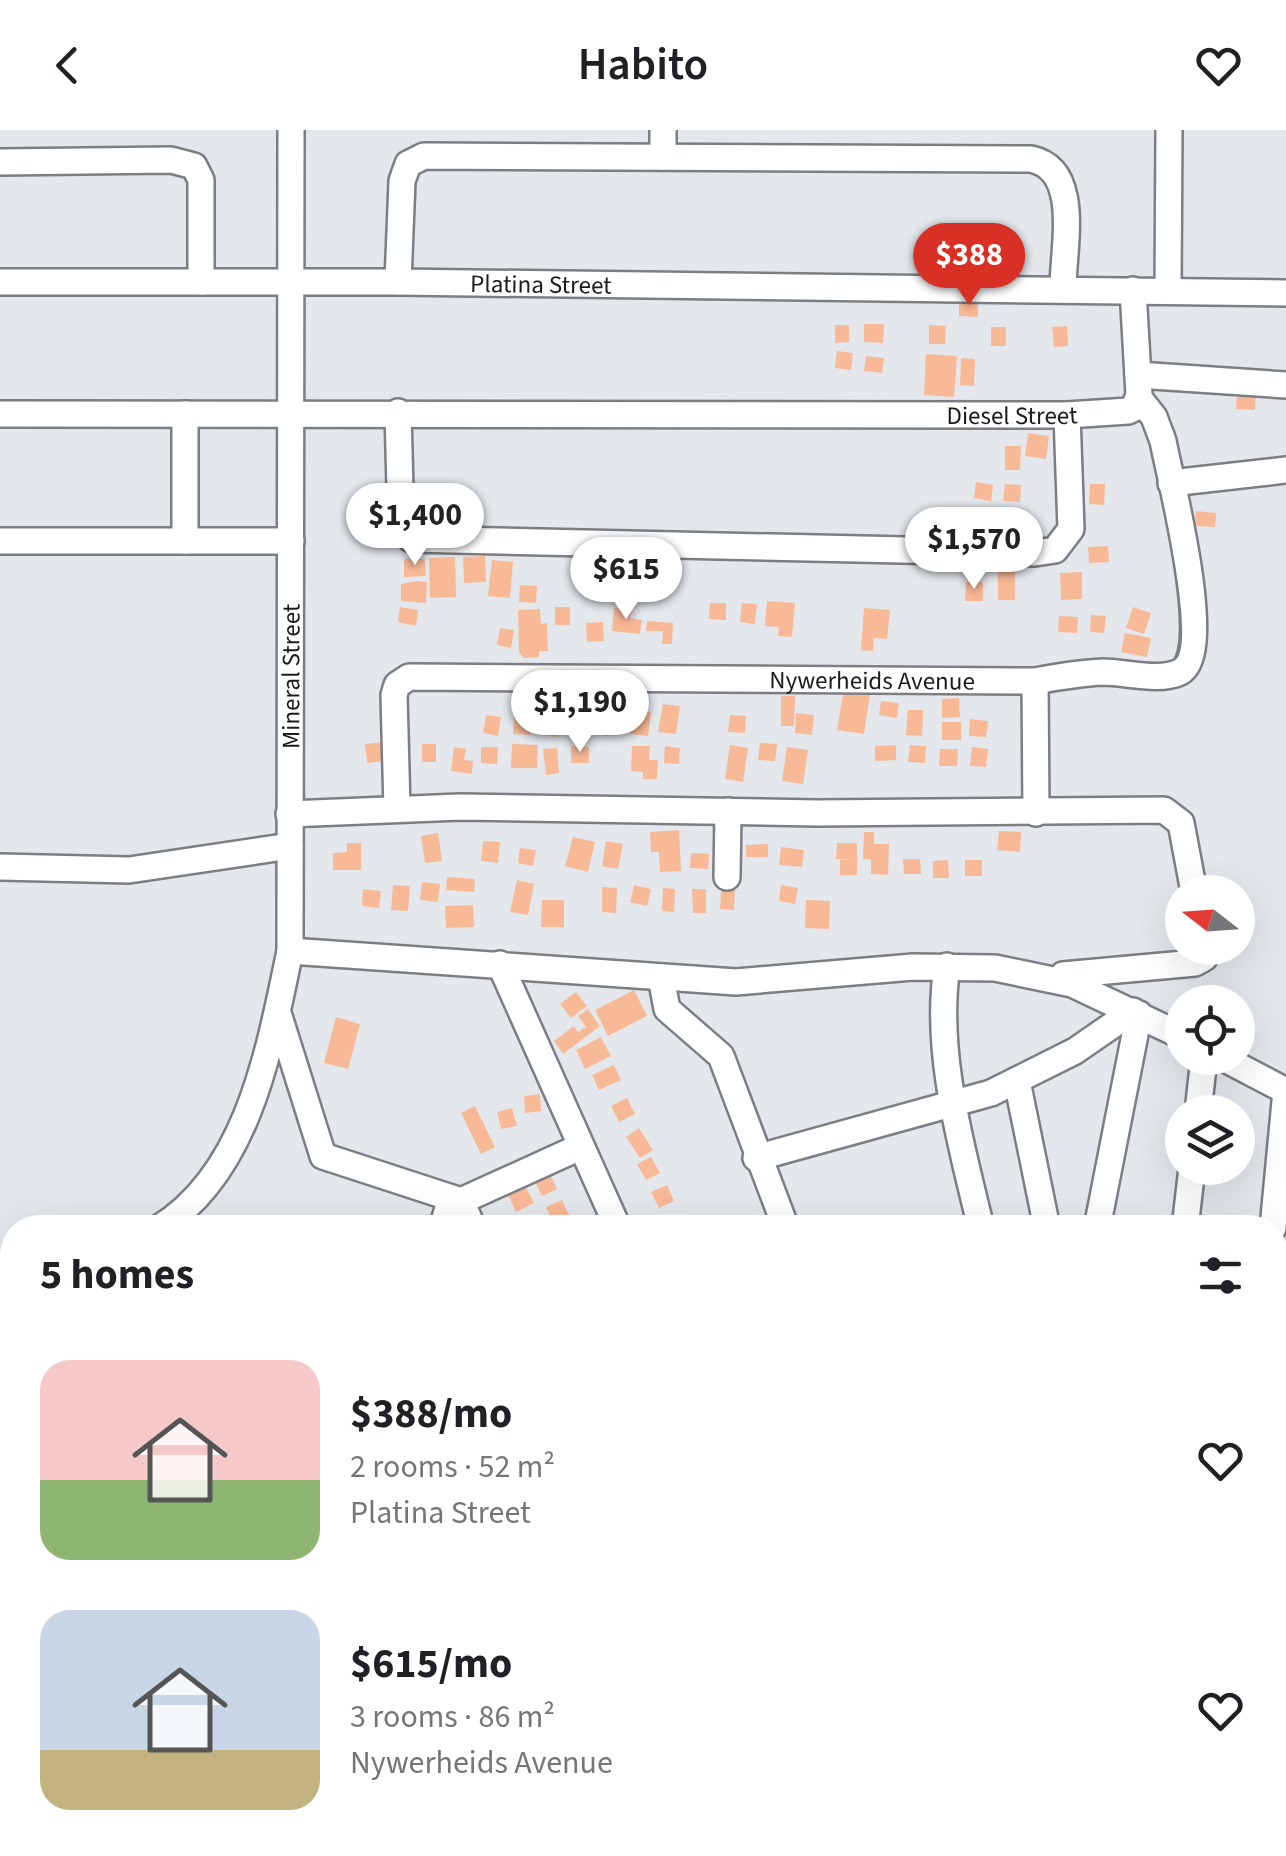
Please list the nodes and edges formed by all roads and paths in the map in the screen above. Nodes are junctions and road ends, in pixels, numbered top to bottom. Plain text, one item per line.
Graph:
1 (291, 130) edge
2 (663, 130) edge
3 (1169, 130) edge
4 (663, 157) junction
5 (0, 162) edge
6 (0, 282) edge
7 (201, 282) junction
8 (292, 282) junction
9 (398, 282) junction
10 (1063, 288) junction
11 (1133, 290) junction
12 (1168, 291) junction
13 (1286, 293) edge
14 (1286, 385) edge
15 (1138, 386) junction
16 (293, 411) junction
17 (398, 412) junction
18 (0, 414) edge
19 (186, 414) junction
20 (1067, 415) junction
21 (1286, 470) edge
22 (1171, 483) junction
23 (0, 541) edge
24 (185, 541) junction
25 (291, 541) junction
26 (1035, 681) junction
27 (397, 808) junction
28 (728, 811) junction
29 (1036, 813) junction
30 (289, 814) junction
31 (290, 846) junction
32 (0, 867) edge
33 (1191, 875) edge
34 (728, 877) dead end
35 (290, 950) junction
36 (500, 964) junction
37 (1180, 965) edge
38 (947, 966) junction
39 (1043, 975) junction
40 (661, 977) junction
41 (277, 1011) junction
42 (1136, 1012) junction
43 (1165, 1027) edge
44 (1255, 1075) edge
45 (1017, 1081) junction
46 (1286, 1091) edge
47 (952, 1107) junction
48 (580, 1147) junction
49 (756, 1158) junction
50 (1190, 1185) edge
51 (456, 1200) junction
52 (175, 1215) edge
53 (448, 1215) edge
54 (465, 1215) edge
55 (612, 1215) edge
56 (780, 1215) edge
57 (978, 1215) edge
58 (1044, 1215) edge
59 (1099, 1215) edge
60 (1187, 1215) edge
61 (1273, 1215) edge

1 - 8 street, Mineral Street
2 - 4 street
3 - 12 street
4 - 9 street
4 - 10 street
5 - 7 street
6 - 7 street, Platina Street
7 - 8 street, Platina Street
8 - 9 street, Platina Street
8 - 16 street, Mineral Street
9 - 10 street, Platina Street
10 - 11 street, Platina Street
11 - 12 street, Platina Street
11 - 15 street
12 - 13 street, Platina Street
14 - 15 street
15 - 20 street
15 - 22 street
16 - 17 street, Diesel Street
16 - 19 street, Diesel Street
16 - 25 street, Mineral Street
17 - 20 street, Diesel Street
17 - 20 street, Diesel Street
18 - 19 street, Diesel Street
19 - 24 street
21 - 22 street
22 - 26 street
23 - 24 street
24 - 25 street
25 - 30 street, Mineral Street
26 - 27 street, Nywerheids Avenue
26 - 29 street
27 - 28 street
27 - 30 street
28 - 29 street
28 - 34 street
29 - 33 street
30 - 31 street, Mineral Street
31 - 32 street
31 - 35 street, Mineral Street
35 - 36 street
35 - 41 street
36 - 40 street
36 - 48 street
37 - 39 street
38 - 39 street
38 - 40 street
38 - 47 street
39 - 42 street
40 - 49 street
41 - 51 street
41 - 52 street
42 - 43 street
42 - 45 street
42 - 59 street
44 - 46 street
45 - 47 street
45 - 58 street
46 - 61 street
47 - 49 street
47 - 57 street
48 - 51 street
48 - 55 street
49 - 56 street
50 - 60 street
51 - 53 street
51 - 54 street

